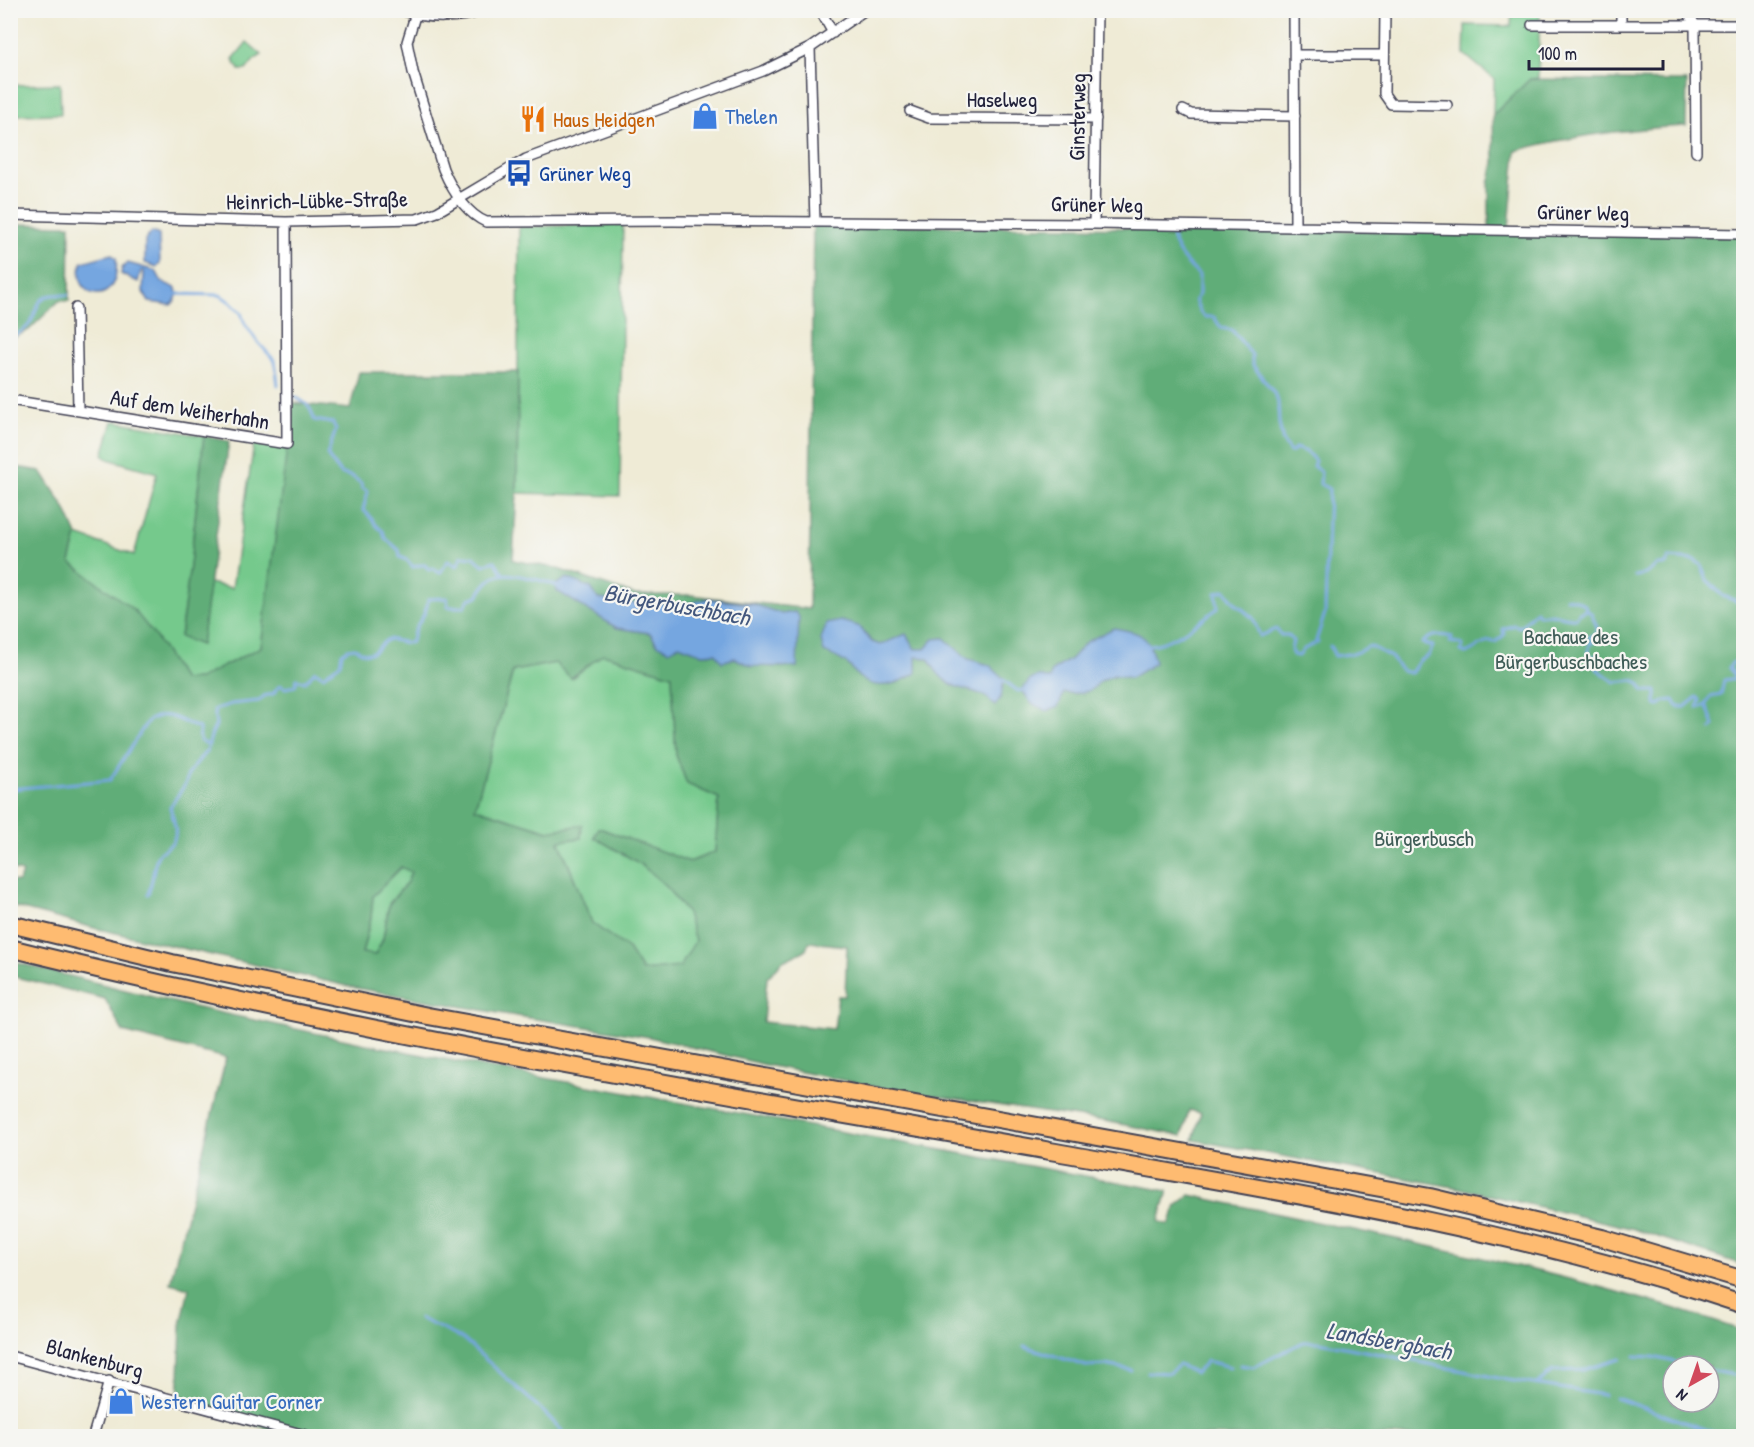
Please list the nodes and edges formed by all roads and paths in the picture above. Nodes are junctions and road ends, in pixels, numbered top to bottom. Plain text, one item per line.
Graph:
1 (402, 10) edge
2 (484, 10) edge
3 (820, 10) edge
4 (865, 10) edge
5 (1097, 10) edge
6 (1294, 10) edge
7 (1385, 10) edge
8 (1621, 10) edge
9 (1687, 10) edge
10 (415, 16) junction
11 (1621, 24) junction
12 (1532, 25) dead end
13 (1695, 25) junction
14 (1743, 25) edge
15 (833, 33) junction
16 (810, 48) junction
17 (1295, 55) junction
18 (1384, 55) junction
19 (1447, 105) dead end
20 (1183, 110) dead end
21 (910, 111) dead end
22 (1295, 116) junction
23 (1096, 119) junction
24 (1696, 152) dead end
25 (459, 198) junction
26 (10, 215) edge
27 (286, 222) junction
28 (814, 222) junction
29 (1094, 224) junction
30 (1295, 226) junction
31 (1743, 234) edge
32 (76, 308) dead end
33 (10, 400) edge
34 (78, 410) junction
35 (10, 924) edge
36 (10, 948) edge
37 (1743, 1280) edge
38 (1743, 1305) edge
39 (10, 1356) edge
40 (109, 1381) junction
41 (93, 1437) edge
42 (309, 1437) edge

1 - 10 street
2 - 10 street
3 - 15 street
4 - 15 street, Heinrich-Lübke-Straße
5 - 23 street, Ginsterweg
6 - 17 street
7 - 18 street
8 - 11 street
9 - 13 street
10 - 25 street, Grüner Weg
11 - 12 street
11 - 13 street
13 - 14 street
13 - 24 street
15 - 16 street, Heinrich-Lübke-Straße
16 - 25 street, Heinrich-Lübke-Straße
16 - 28 street
17 - 18 street
17 - 22 street
18 - 19 street
20 - 22 street
21 - 23 street, Haselweg
22 - 30 street
23 - 29 street, Ginsterweg
25 - 27 street, Heinrich-Lübke-Straße
25 - 28 street, Grüner Weg
26 - 27 street, Heinrich-Lübke-Straße
27 - 34 street, Auf dem Weiherhahn
28 - 29 street, Grüner Weg
29 - 30 street, Grüner Weg
30 - 31 street, Grüner Weg
32 - 34 street
33 - 34 street, Auf dem Weiherhahn
35 - 37 highway
36 - 38 highway
39 - 40 street, Blankenburg
40 - 41 street
40 - 42 street, Blankenburg

